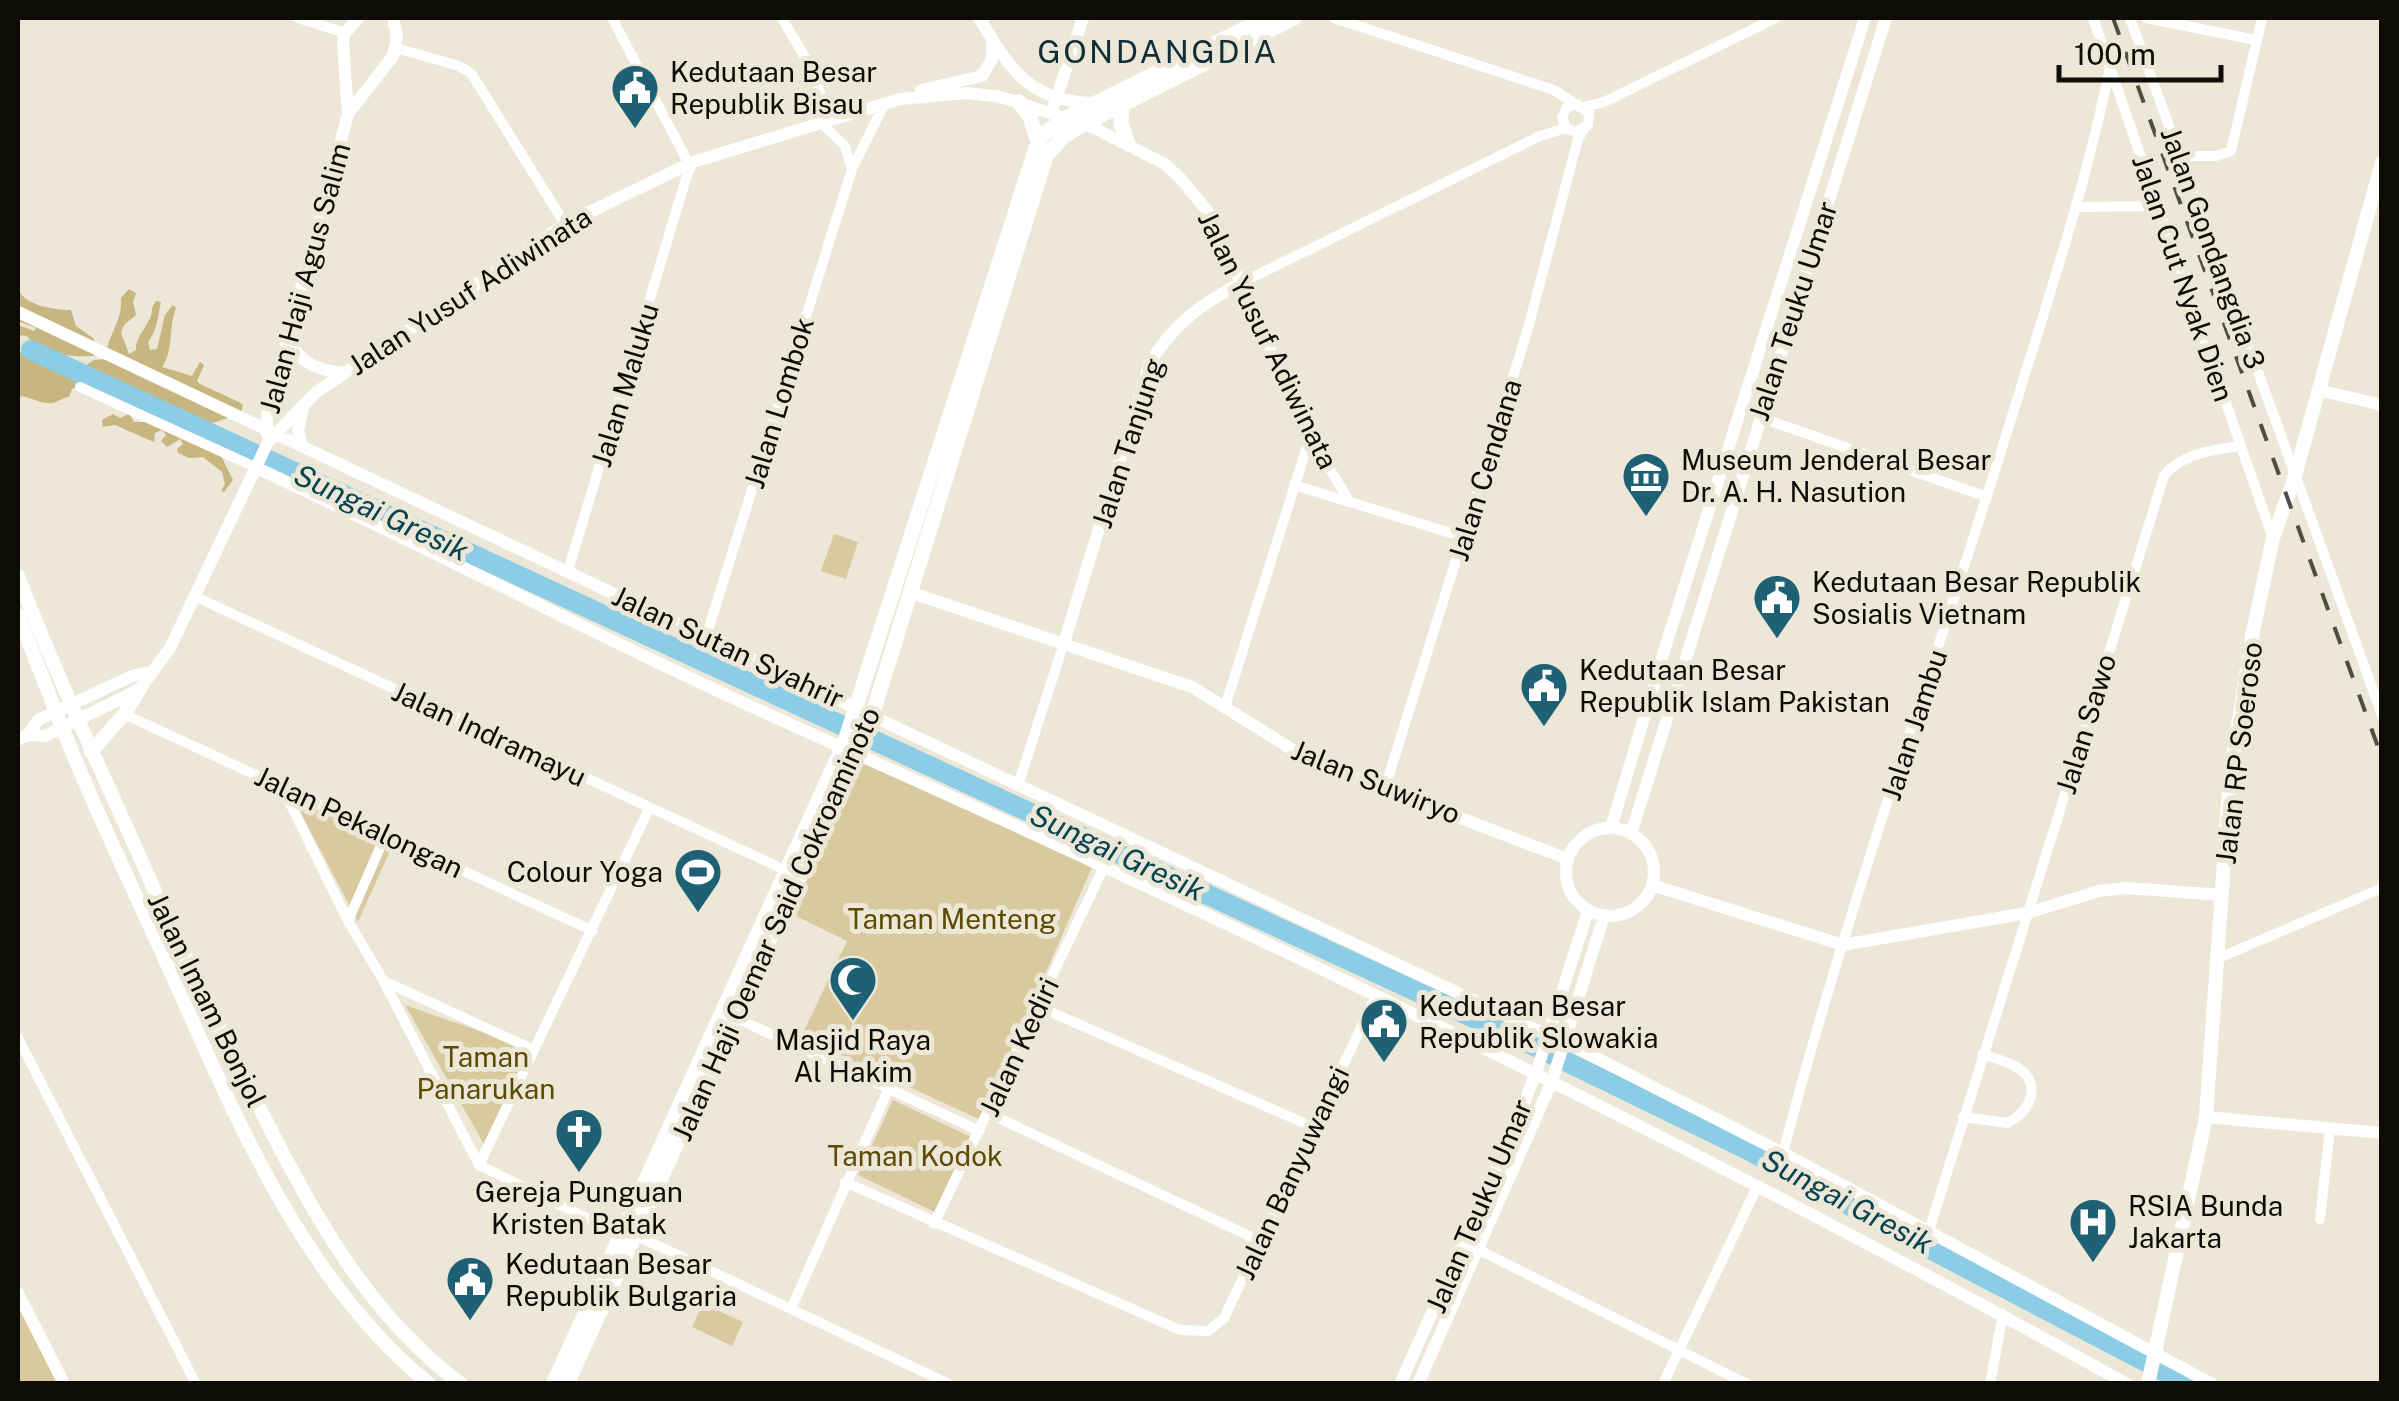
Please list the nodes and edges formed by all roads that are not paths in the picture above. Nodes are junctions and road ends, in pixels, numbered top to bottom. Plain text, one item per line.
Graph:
1 (298, 18) edge
2 (358, 18) edge
3 (393, 18) edge
4 (612, 18) edge
5 (782, 18) edge
6 (979, 18) edge
7 (1083, 18) edge
8 (1266, 18) edge
9 (1294, 18) edge
10 (1334, 18) edge
11 (1776, 18) edge
12 (1865, 18) edge
13 (1884, 18) edge
14 (2093, 18) edge
15 (2130, 18) edge
16 (2146, 18) edge
17 (2262, 18) edge
18 (345, 32) junction
19 (992, 38) junction
20 (2256, 40) junction
21 (396, 48) junction
22 (2110, 67) junction
23 (1062, 80) junction
24 (1026, 83) junction
25 (1551, 90) junction
26 (900, 99) junction
27 (1019, 102) junction
28 (885, 103) junction
29 (1122, 105) junction
30 (1584, 109) junction
31 (1058, 110) junction
32 (348, 114) junction
33 (820, 122) junction
34 (1565, 122) junction
35 (1084, 124) junction
36 (1584, 129) junction
37 (1042, 138) junction
38 (1128, 143) junction
39 (1576, 149) junction
40 (2180, 156) junction
41 (691, 163) junction
42 (2382, 163) edge
43 (852, 169) junction
44 (667, 174) junction
45 (682, 198) junction
46 (1807, 198) junction
47 (1826, 205) junction
48 (2158, 206) junction
49 (2076, 207) junction
50 (565, 224) junction
51 (1241, 283) junction
52 (18, 312) edge
53 (288, 336) junction
54 (344, 373) junction
55 (80, 387) dead end
56 (1747, 388) junction
57 (2318, 390) junction
58 (1766, 394) junction
59 (307, 401) junction
60 (2382, 405) edge
61 (1759, 417) junction
62 (269, 437) junction
63 (1310, 437) junction
64 (302, 446) junction
65 (2241, 446) junction
66 (256, 465) junction
67 (2294, 479) junction
68 (1294, 485) junction
69 (1987, 497) junction
70 (1350, 502) junction
71 (1464, 537) junction
72 (2273, 538) junction
73 (568, 571) junction
74 (18, 576) edge
75 (909, 592) junction
76 (194, 596) junction
77 (1680, 602) junction
78 (1699, 607) junction
79 (18, 615) edge
80 (706, 637) junction
81 (1064, 643) junction
82 (152, 672) junction
83 (140, 689) junction
84 (1225, 706) junction
85 (64, 709) junction
86 (856, 710) junction
87 (124, 714) junction
88 (2382, 715) edge
89 (873, 718) junction
90 (70, 725) junction
91 (23, 738) edge
92 (843, 746) junction
93 (91, 752) junction
94 (860, 753) junction
95 (280, 785) junction
96 (1018, 785) junction
97 (1386, 788) junction
98 (649, 808) junction
99 (1611, 828) junction
100 (386, 834) junction
101 (1631, 834) junction
102 (1568, 858) junction
103 (1103, 869) junction
104 (785, 870) junction
105 (1652, 886) junction
106 (2382, 888) edge
107 (2222, 894) junction
108 (1588, 911) junction
109 (2026, 913) junction
110 (1604, 916) junction
111 (348, 921) junction
112 (593, 930) junction
113 (1843, 945) junction
114 (2219, 958) junction
115 (383, 980) junction
116 (1376, 996) junction
117 (1037, 1006) junction
118 (734, 1017) junction
119 (18, 1038) edge
120 (1546, 1039) junction
121 (1564, 1046) junction
122 (534, 1050) junction
123 (1982, 1054) junction
124 (1536, 1072) junction
125 (1553, 1079) junction
126 (888, 1090) junction
127 (988, 1113) junction
128 (1963, 1117) junction
129 (2206, 1118) junction
130 (1313, 1127) junction
131 (2330, 1129) junction
132 (980, 1131) junction
133 (2382, 1134) edge
134 (1783, 1153) junction
135 (478, 1165) junction
136 (845, 1182) junction
137 (1758, 1185) junction
138 (2320, 1220) dead end
139 (934, 1224) junction
140 (1928, 1234) junction
141 (627, 1235) junction
142 (1258, 1240) junction
143 (1465, 1244) junction
144 (1479, 1250) junction
145 (18, 1293) edge
146 (790, 1309) junction
147 (2002, 1314) junction
148 (1680, 1348) junction
149 (2153, 1358) junction
150 (64, 1384) edge
151 (196, 1384) edge
152 (430, 1384) edge
153 (461, 1384) edge
154 (553, 1384) edge
155 (567, 1384) edge
156 (949, 1384) edge
157 (1400, 1384) edge
158 (1418, 1384) edge
159 (1663, 1384) edge
160 (1748, 1384) edge
161 (1990, 1384) edge
162 (2127, 1384) edge
163 (2148, 1384) edge
164 (2212, 1384) edge

1 - 18 street
2 - 18 street
3 - 21 street
4 - 41 street
5 - 33 street
6 - 19 street
7 - 23 street
8 - 31 main road
9 - 29 main road, Jalan Haji Oemar Said Cokroaminoto
10 - 25 street
11 - 30 street
12 - 46 street, Jalan Teuku Umar
13 - 47 street, Jalan Teuku Umar
14 - 22 street, Jalan Cut Nyak Dien
15 - 40 street, Jalan Gondangdia 3
16 - 20 street
17 - 20 street
18 - 32 street, Jalan Haji Agus Salim
19 - 24 street
19 - 26 street
20 - 40 street
21 - 32 street, Jalan Haji Agus Salim
21 - 50 street
22 - 48 street, Jalan Cut Nyak Dien
22 - 49 street, Jalan Jambu
23 - 24 street
23 - 31 street
24 - 31 street
25 - 30 street
25 - 34 street
26 - 27 street, Jalan Yusuf Adiwinata
26 - 28 street, Jalan Yusuf Adiwinata
27 - 31 street, Jalan Yusuf Adiwinata
27 - 37 main road
28 - 33 street, Jalan Yusuf Adiwinata
28 - 43 street, Jalan Lombok
29 - 35 main road, Jalan Haji Oemar Said Cokroaminoto
29 - 38 main road
30 - 34 street
30 - 36 street, Jalan Cendana
31 - 35 street, Jalan Yusuf Adiwinata
31 - 37 main road
32 - 53 street, Jalan Haji Agus Salim
33 - 41 street, Jalan Yusuf Adiwinata
33 - 43 street
34 - 36 street
34 - 39 street
34 - 51 street, Jalan Tanjung
35 - 38 street, Jalan Yusuf Adiwinata
35 - 75 main road, Jalan Haji Oemar Said Cokroaminoto
36 - 39 street, Jalan Cendana
37 - 86 main road, Jalan Haji Oemar Said Cokroaminoto
38 - 51 street, Jalan Yusuf Adiwinata
39 - 71 street, Jalan Cendana
40 - 67 street, Jalan Gondangdia 3
41 - 44 street, Jalan Yusuf Adiwinata
41 - 45 street, Jalan Maluku
42 - 57 main road, Jalan RP Soeroso
43 - 80 street, Jalan Lombok
44 - 45 street
44 - 50 street, Jalan Yusuf Adiwinata
45 - 73 street, Jalan Maluku
46 - 47 street
46 - 56 street, Jalan Teuku Umar
47 - 58 street, Jalan Teuku Umar
48 - 49 street
48 - 65 street, Jalan Cut Nyak Dien
49 - 69 street, Jalan Jambu
50 - 54 street, Jalan Yusuf Adiwinata
51 - 63 street, Jalan Yusuf Adiwinata
51 - 81 street, Jalan Tanjung
52 - 62 street, Jalan Sutan Syahrir
53 - 54 street
53 - 62 street, Jalan Haji Agus Salim
54 - 59 street, Jalan Yusuf Adiwinata
55 - 66 street
56 - 58 street
56 - 77 street, Jalan Teuku Umar
57 - 60 street
57 - 67 main road, Jalan RP Soeroso
58 - 61 street, Jalan Teuku Umar
59 - 62 street, Jalan Yusuf Adiwinata
59 - 64 street
61 - 69 street
61 - 78 street, Jalan Teuku Umar
62 - 64 street, Jalan Sutan Syahrir
62 - 66 street, Jalan Haji Agus Salim
63 - 68 street
63 - 70 street, Jalan Yusuf Adiwinata
64 - 73 street, Jalan Sutan Syahrir
65 - 72 street, Jalan Cut Nyak Dien
65 - 109 street, Jalan Sawo
66 - 76 street, Jalan Haji Agus Salim
66 - 92 street
67 - 72 main road, Jalan RP Soeroso
67 - 88 street, Jalan Gondangdia 3
68 - 70 street, Jalan Yusuf Adiwinata
68 - 84 street
69 - 113 street, Jalan Jambu
70 - 71 street, Jalan Yusuf Adiwinata
71 - 97 street, Jalan Cendana
72 - 107 main road, Jalan RP Soeroso
73 - 80 street, Jalan Sutan Syahrir
74 - 85 main road, Jalan Imam Bonjol
75 - 81 street, Jalan Suwiryo
75 - 89 main road, Jalan Haji Oemar Said Cokroaminoto
76 - 82 street, Jalan Haji Agus Salim
76 - 98 street, Jalan Indramayu
77 - 78 street
77 - 99 street, Jalan Teuku Umar
78 - 101 street, Jalan Teuku Umar
79 - 85 main road, Jalan Imam Bonjol
80 - 86 street, Jalan Sutan Syahrir
81 - 84 street, Jalan Suwiryo
81 - 96 street, Jalan Tanjung
82 - 83 street, Jalan Haji Agus Salim
82 - 85 street
83 - 87 main road
83 - 90 street, Jalan Haji Agus Salim
84 - 97 street, Jalan Suwiryo
85 - 90 main road, Jalan Imam Bonjol
85 - 91 street
86 - 89 street, Jalan Sutan Syahrir
86 - 92 main road, Jalan Haji Oemar Said Cokroaminoto
87 - 93 main road
87 - 95 street, Jalan Pekalongan
89 - 94 main road, Jalan Haji Oemar Said Cokroaminoto
89 - 96 street, Jalan Sutan Syahrir
90 - 91 street, Jalan Haji Agus Salim
90 - 93 main road, Jalan Imam Bonjol
90 - 152 main road, Jalan Imam Bonjol
92 - 94 street
92 - 104 main road, Jalan Haji Oemar Said Cokroaminoto
93 - 153 main road, Jalan Imam Bonjol
94 - 103 street
94 - 118 main road, Jalan Haji Oemar Said Cokroaminoto
95 - 100 street, Jalan Pekalongan
95 - 111 street
96 - 120 street, Jalan Sutan Syahrir
97 - 102 street, Jalan Suwiryo
98 - 104 street, Jalan Indramayu
98 - 112 street
99 - 101 street
99 - 102 street
100 - 111 street
100 - 112 street, Jalan Pekalongan
101 - 105 street
102 - 108 street
103 - 116 street
103 - 117 street, Jalan Kediri
104 - 141 main road, Jalan Haji Oemar Said Cokroaminoto
105 - 110 street
105 - 113 street
106 - 114 street
107 - 109 street
107 - 114 main road, Jalan RP Soeroso
108 - 110 street
108 - 120 street, Jalan Teuku Umar
109 - 113 street
109 - 123 street, Jalan Sawo
110 - 121 street, Jalan Teuku Umar
111 - 115 street
112 - 122 street
113 - 134 street, Jalan Jambu
114 - 129 main road, Jalan RP Soeroso
115 - 122 street
115 - 135 street
116 - 124 street
116 - 130 street, Jalan Banyuwangi
117 - 127 street, Jalan Kediri
117 - 130 street
118 - 126 street
118 - 141 main road, Jalan Haji Oemar Said Cokroaminoto
119 - 151 street
120 - 124 street, Jalan Teuku Umar
121 - 125 street, Jalan Teuku Umar
121 - 134 street
122 - 135 street
123 - 128 street, Jalan Sawo
123 - 128 street
124 - 125 street
124 - 143 street, Jalan Teuku Umar
125 - 137 street
125 - 144 street, Jalan Teuku Umar
126 - 132 street
126 - 136 street
127 - 132 street, Jalan Kediri
127 - 142 street
128 - 140 street, Jalan Sawo
129 - 131 street
129 - 149 main road, Jalan RP Soeroso
130 - 142 street, Jalan Banyuwangi
131 - 133 street
131 - 138 street
132 - 139 street, Jalan Kediri
134 - 140 street
135 - 141 street
136 - 139 street
136 - 146 street
137 - 147 street
137 - 148 street
139 - 142 street, Jalan Banyuwangi
140 - 149 street
141 - 146 street
141 - 154 main road, Jalan Haji Oemar Said Cokroaminoto
141 - 155 main road, Jalan Haji Oemar Said Cokroaminoto
143 - 144 street
143 - 157 street, Jalan Teuku Umar
144 - 148 street
144 - 158 street, Jalan Teuku Umar
145 - 150 street
146 - 156 street
147 - 161 street
147 - 162 street
148 - 159 street
148 - 160 street
149 - 163 main road, Jalan RP Soeroso
149 - 164 street

